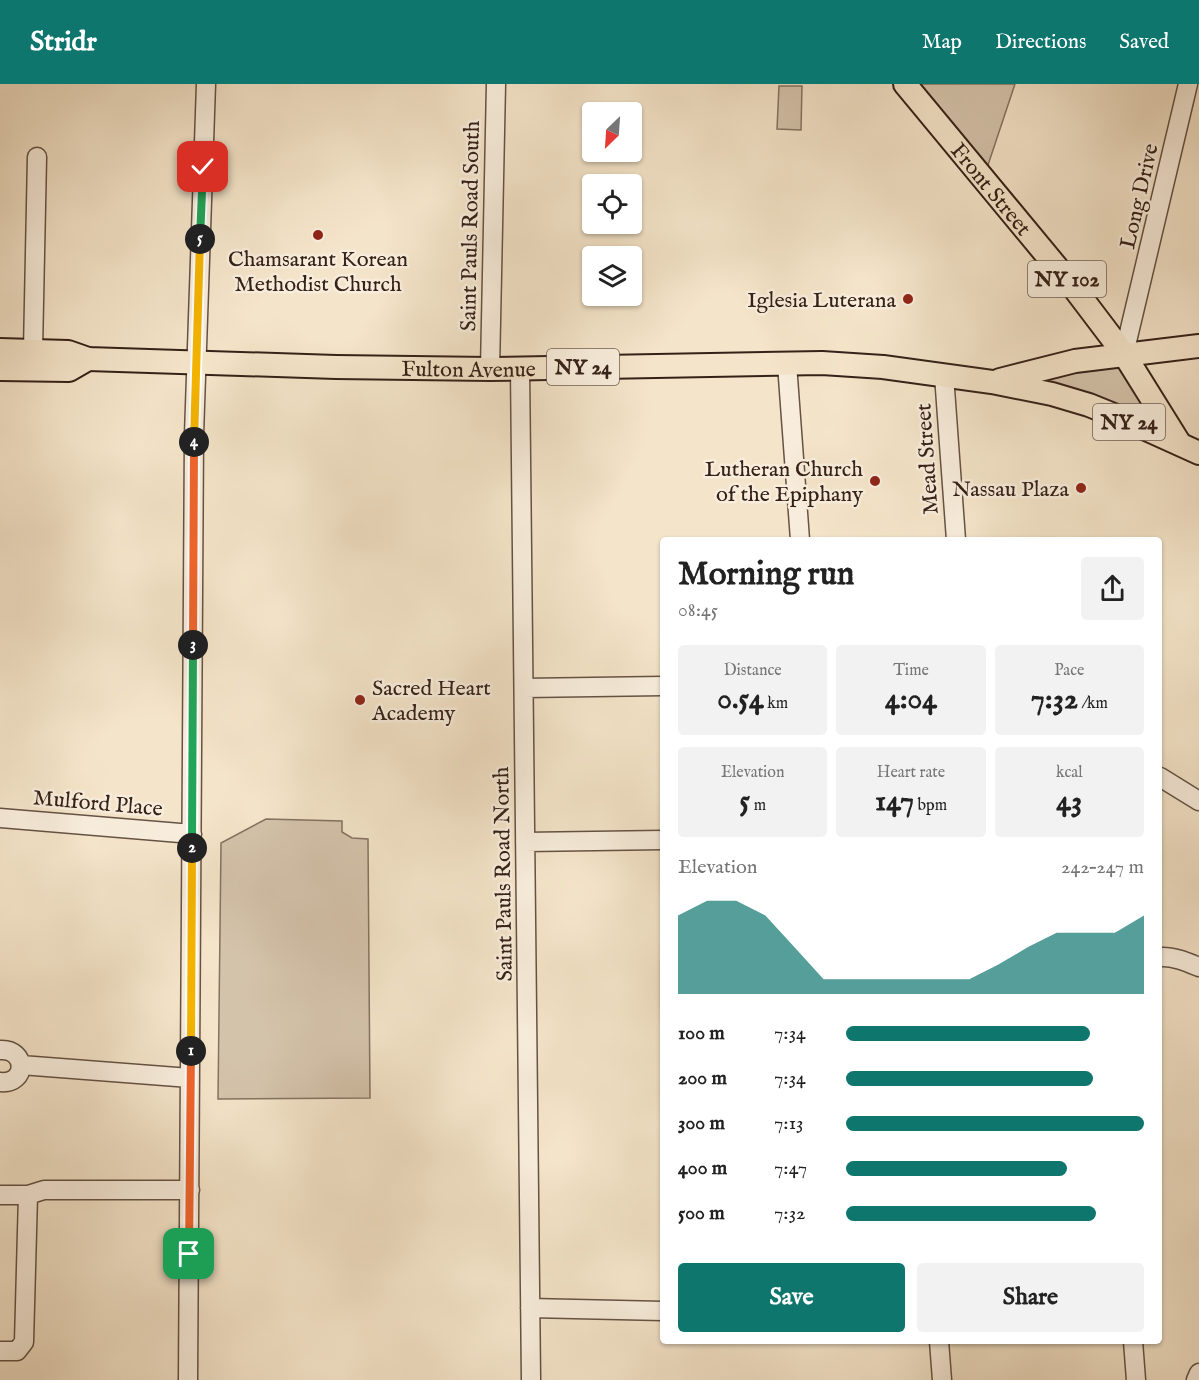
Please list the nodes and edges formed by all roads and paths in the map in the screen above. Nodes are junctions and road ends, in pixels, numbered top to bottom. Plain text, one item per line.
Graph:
1 (206, 84) edge
2 (496, 84) edge
3 (905, 84) edge
4 (1188, 84) edge
5 (37, 157) dead end
6 (1199, 346) edge
7 (0, 350) edge
8 (33, 350) junction
9 (1124, 354) junction
10 (88, 359) junction
11 (195, 362) junction
12 (787, 364) junction
13 (520, 368) junction
14 (0, 369) edge
15 (490, 369) junction
16 (944, 375) junction
17 (992, 382) junction
18 (1190, 448) edge
19 (800, 537) edge
20 (956, 537) edge
21 (660, 687) edge
22 (524, 688) junction
23 (1162, 778) edge
24 (1199, 801) edge
25 (0, 818) edge
26 (192, 834) junction
27 (660, 840) edge
28 (525, 842) junction
29 (1162, 957) edge
30 (1199, 967) edge
31 (0, 1050) edge
32 (21, 1065) junction
33 (190, 1078) junction
34 (0, 1082) edge
35 (189, 1190) junction
36 (0, 1195) edge
37 (28, 1195) junction
38 (530, 1308) junction
39 (660, 1311) edge
40 (939, 1344) edge
41 (1133, 1344) edge
42 (0, 1351) edge
43 (1199, 1373) edge
44 (188, 1380) edge
45 (531, 1380) edge
46 (942, 1380) edge
47 (1136, 1380) edge
48 (1196, 1380) edge

1 - 11 street
2 - 15 street, Saint Pauls Road South
3 - 9 main road, Front Street / NY 102
4 - 9 street, Long Drive
5 - 8 street
6 - 9 main road
7 - 8 main road, Fulton Avenue / NY 24
8 - 10 main road, Fulton Avenue / NY 24
9 - 17 main road
9 - 18 main road, Front Street / NY 102
10 - 11 main road, Fulton Avenue / NY 24
10 - 14 main road, Fulton Avenue
11 - 15 main road, Fulton Avenue / NY 24
11 - 26 street
12 - 13 main road, Fulton Avenue / NY 24
12 - 16 main road, Fulton Avenue / NY 24
12 - 19 street
13 - 15 main road, Fulton Avenue / NY 24
13 - 22 street, Saint Pauls Road North
16 - 17 main road, Fulton Avenue / NY 24
16 - 20 street, Mead Street
17 - 18 main road, NY 24
21 - 22 street
22 - 28 street, Saint Pauls Road North
23 - 24 street
25 - 26 street, Mulford Place
26 - 33 street
27 - 28 street
28 - 38 street, Saint Pauls Road North
29 - 30 street
31 - 32 street
32 - 33 street
32 - 34 street
33 - 35 street
35 - 37 street
35 - 44 street
36 - 37 street
37 - 42 street
38 - 39 street
38 - 45 street, Saint Pauls Road North
40 - 46 street
41 - 47 street
43 - 48 street

